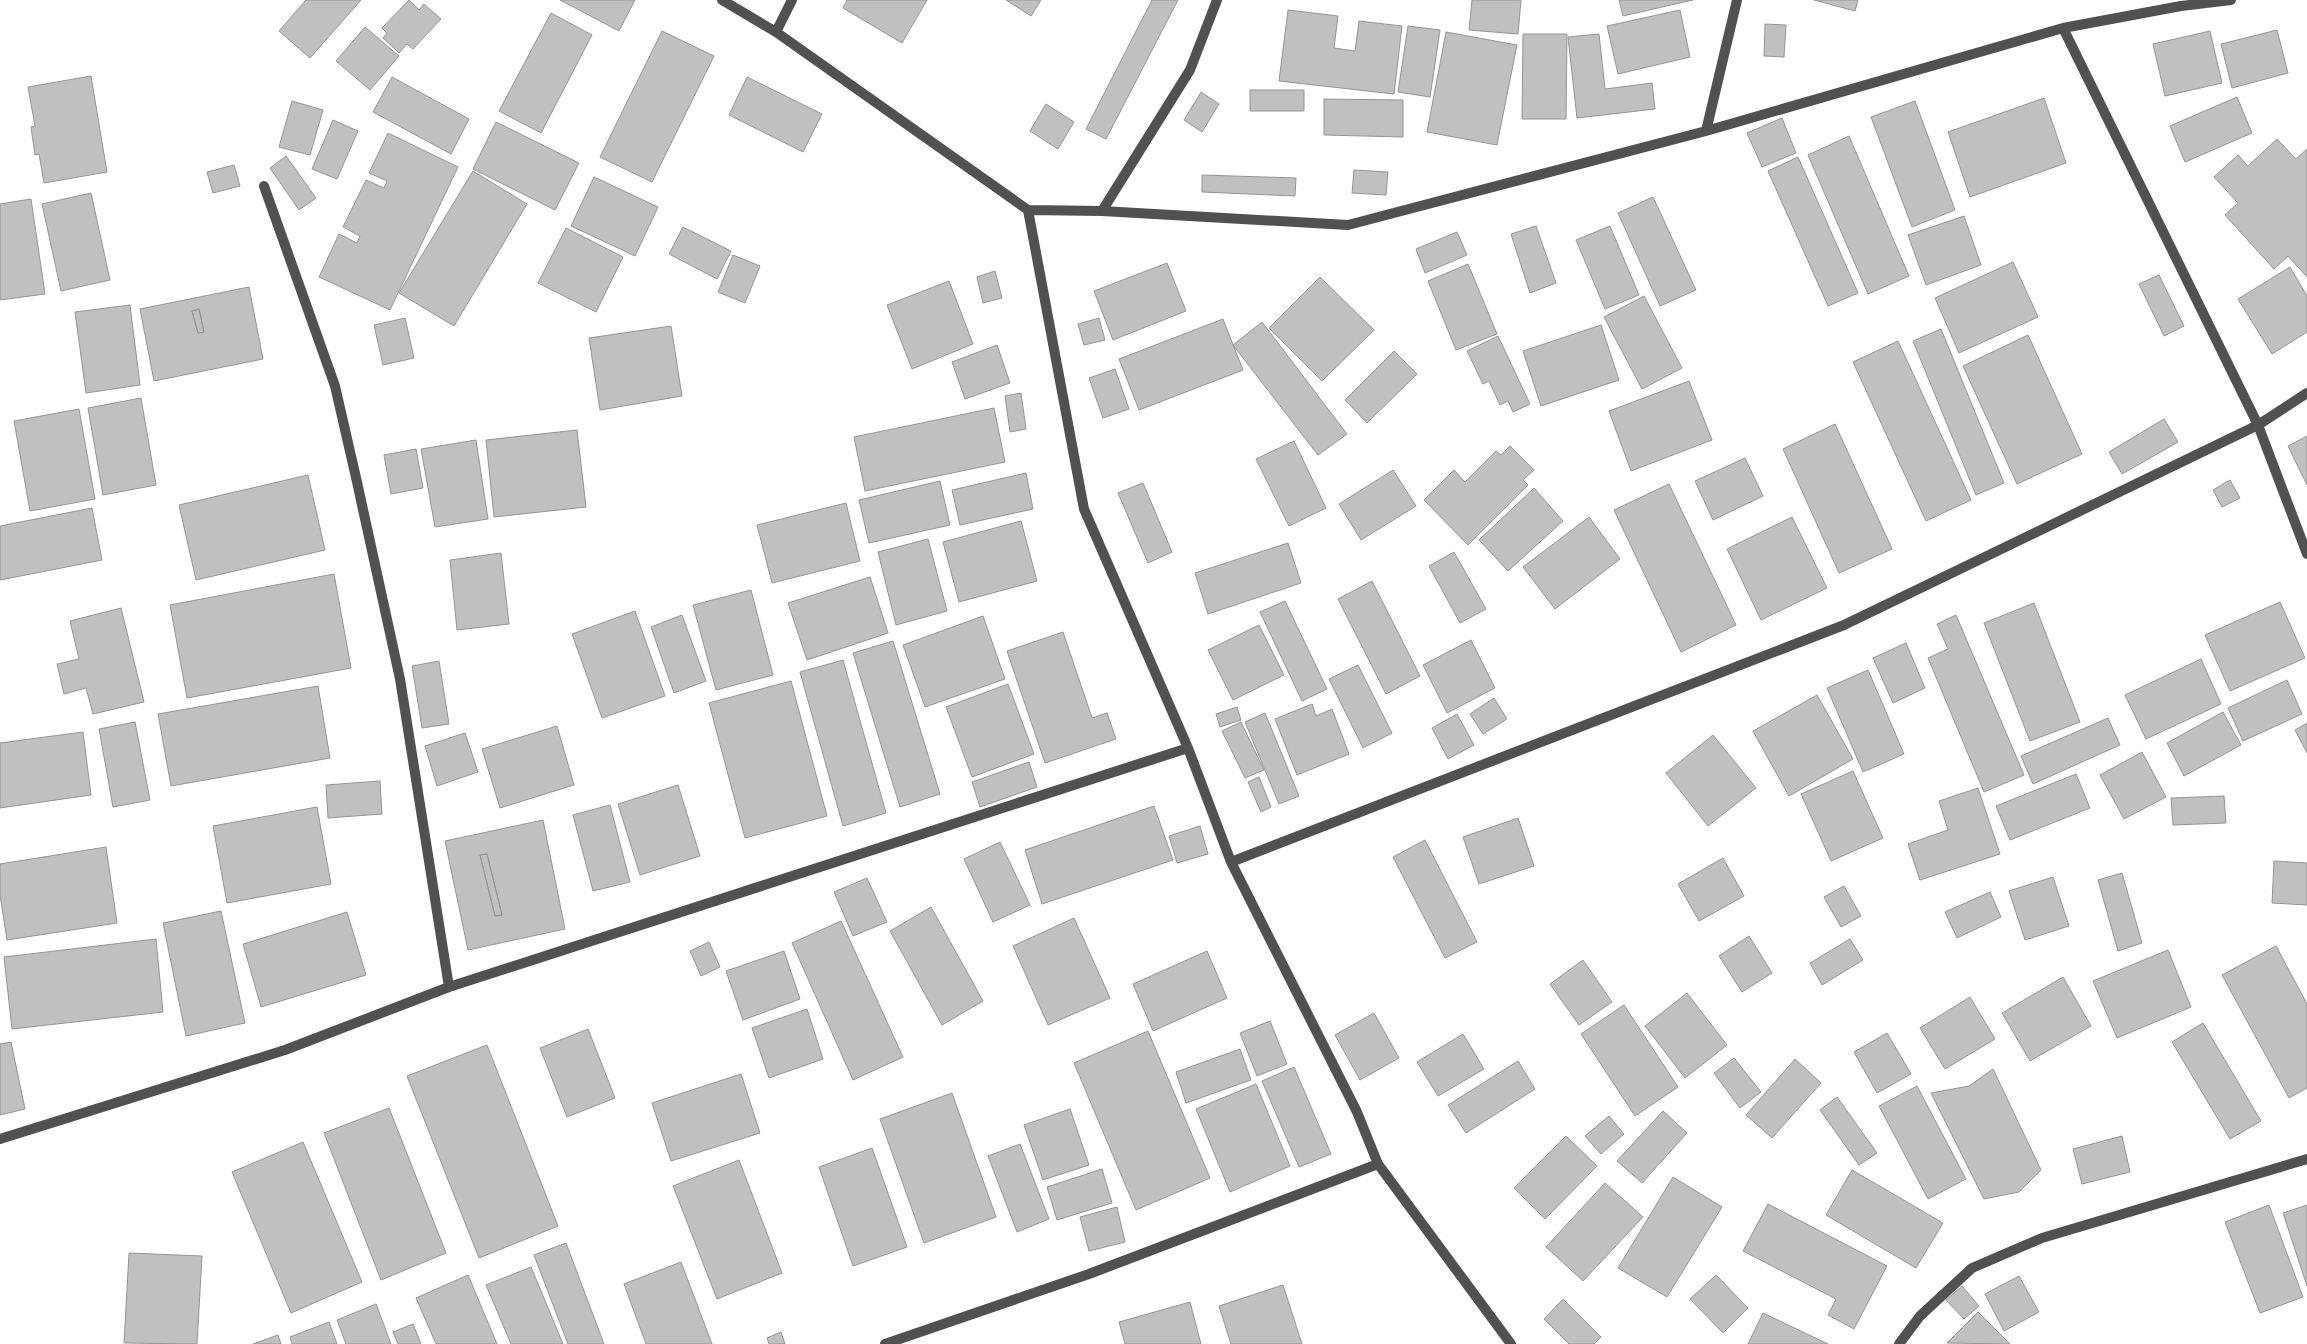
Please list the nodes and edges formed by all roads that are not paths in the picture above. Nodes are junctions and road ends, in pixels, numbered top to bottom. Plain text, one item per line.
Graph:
1 (722, 0) edge
2 (792, 0) edge
3 (1217, 0) edge
4 (1737, 0) edge
5 (2231, 0) edge
6 (2182, 3) edge
7 (2063, 28) junction
8 (776, 32) junction
9 (1706, 131) junction
10 (264, 186) dead end
11 (1028, 210) junction
12 (1102, 211) junction
13 (2307, 393) edge
14 (2258, 425) junction
15 (2307, 554) edge
16 (1188, 748) junction
17 (1231, 862) junction
18 (449, 987) junction
19 (0, 1139) edge
20 (2307, 1159) edge
21 (1378, 1164) junction
22 (885, 1344) edge
23 (1511, 1344) edge
24 (1899, 1344) edge

1 - 8 street
2 - 8 street
3 - 12 street
4 - 9 street
5 - 6 street
6 - 7 street
7 - 9 street
7 - 14 street
8 - 11 street
9 - 12 street
10 - 18 street
11 - 12 street
11 - 16 street
13 - 14 street
14 - 15 street
14 - 17 street
16 - 17 street
16 - 18 street
17 - 21 street
18 - 19 street
20 - 24 street
21 - 22 street
21 - 23 street

